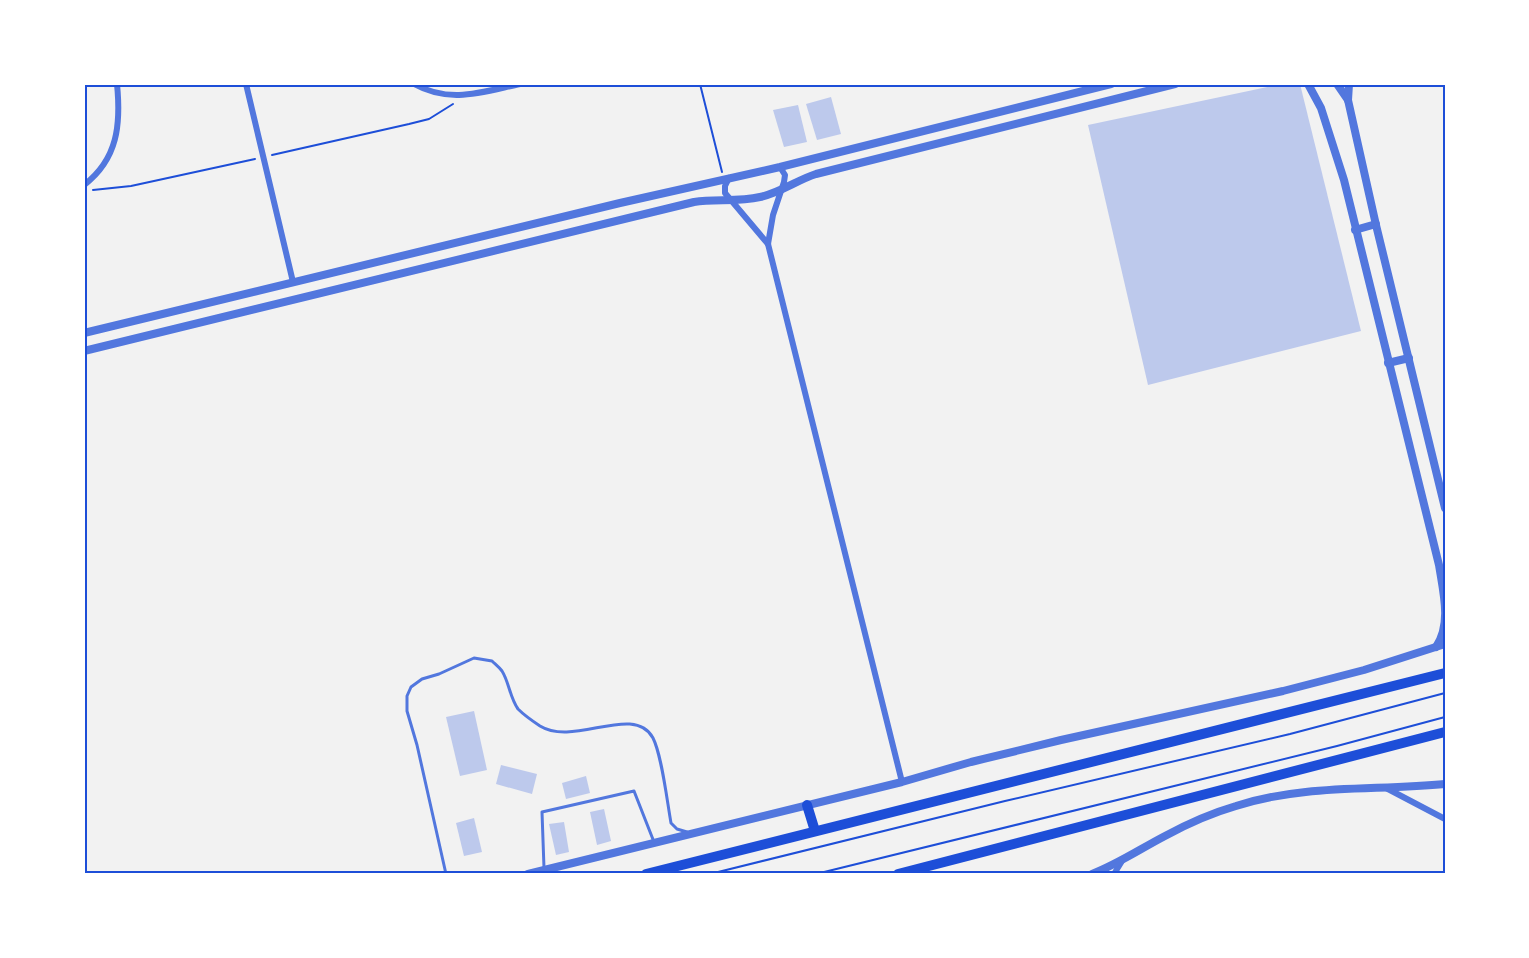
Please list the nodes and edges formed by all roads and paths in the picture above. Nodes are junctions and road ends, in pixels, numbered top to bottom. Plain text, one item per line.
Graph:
1 (117, 84) edge
2 (246, 84) edge
3 (414, 84) edge
4 (520, 84) edge
5 (700, 84) edge
6 (1110, 84) edge
7 (1175, 84) edge
8 (1308, 84) edge
9 (1337, 84) edge
10 (1349, 84) edge
11 (464, 95) junction
12 (1348, 100) junction
13 (263, 157) junction
14 (780, 167) junction
15 (726, 179) junction
16 (84, 185) edge
17 (91, 190) dead end
18 (781, 191) junction
19 (732, 200) junction
20 (1376, 224) junction
21 (1355, 230) junction
22 (475, 238) junction
23 (768, 244) junction
24 (477, 255) junction
25 (293, 282) junction
26 (84, 333) edge
27 (84, 351) edge
28 (1409, 358) junction
29 (1388, 363) junction
30 (1445, 507) edge
31 (1444, 590) edge
32 (1445, 644) edge
33 (1436, 647) junction
34 (1445, 673) edge
35 (1445, 693) edge
36 (1445, 717) edge
37 (1445, 732) edge
38 (902, 782) junction
39 (1445, 784) edge
40 (1383, 787) junction
41 (807, 805) junction
42 (1445, 819) edge
43 (815, 831) junction
44 (692, 834) junction
45 (654, 844) junction
46 (1122, 861) junction
47 (544, 870) junction
48 (446, 874) edge
49 (528, 874) edge
50 (646, 874) edge
51 (710, 874) edge
52 (816, 874) edge
53 (898, 874) edge
54 (1092, 874) edge
55 (1114, 874) edge

1 - 16 street
2 - 13 street
3 - 11 street
4 - 11 street
5 - 15 path
6 - 14 street
7 - 18 street
8 - 21 street
9 - 12 street
10 - 12 street
11 - 13 path
12 - 20 street
13 - 17 path
13 - 25 street
14 - 15 street
14 - 18 street
15 - 19 street
15 - 22 street
18 - 19 street
18 - 23 street
19 - 23 street
19 - 24 street
20 - 21 street
20 - 28 street
21 - 29 street
22 - 24 street
22 - 25 street
23 - 38 street
24 - 27 street
25 - 26 street
28 - 29 street
28 - 30 street
29 - 31 street
31 - 33 street
32 - 33 street
33 - 38 street
34 - 43 highway
35 - 51 path
36 - 52 path
37 - 53 highway
38 - 41 street
39 - 40 street
40 - 42 street
40 - 46 street
41 - 43 highway
41 - 44 street
43 - 50 highway
44 - 45 street
44 - 48 lane
45 - 47 street
45 - 47 lane
46 - 54 street
46 - 55 street
47 - 49 street

